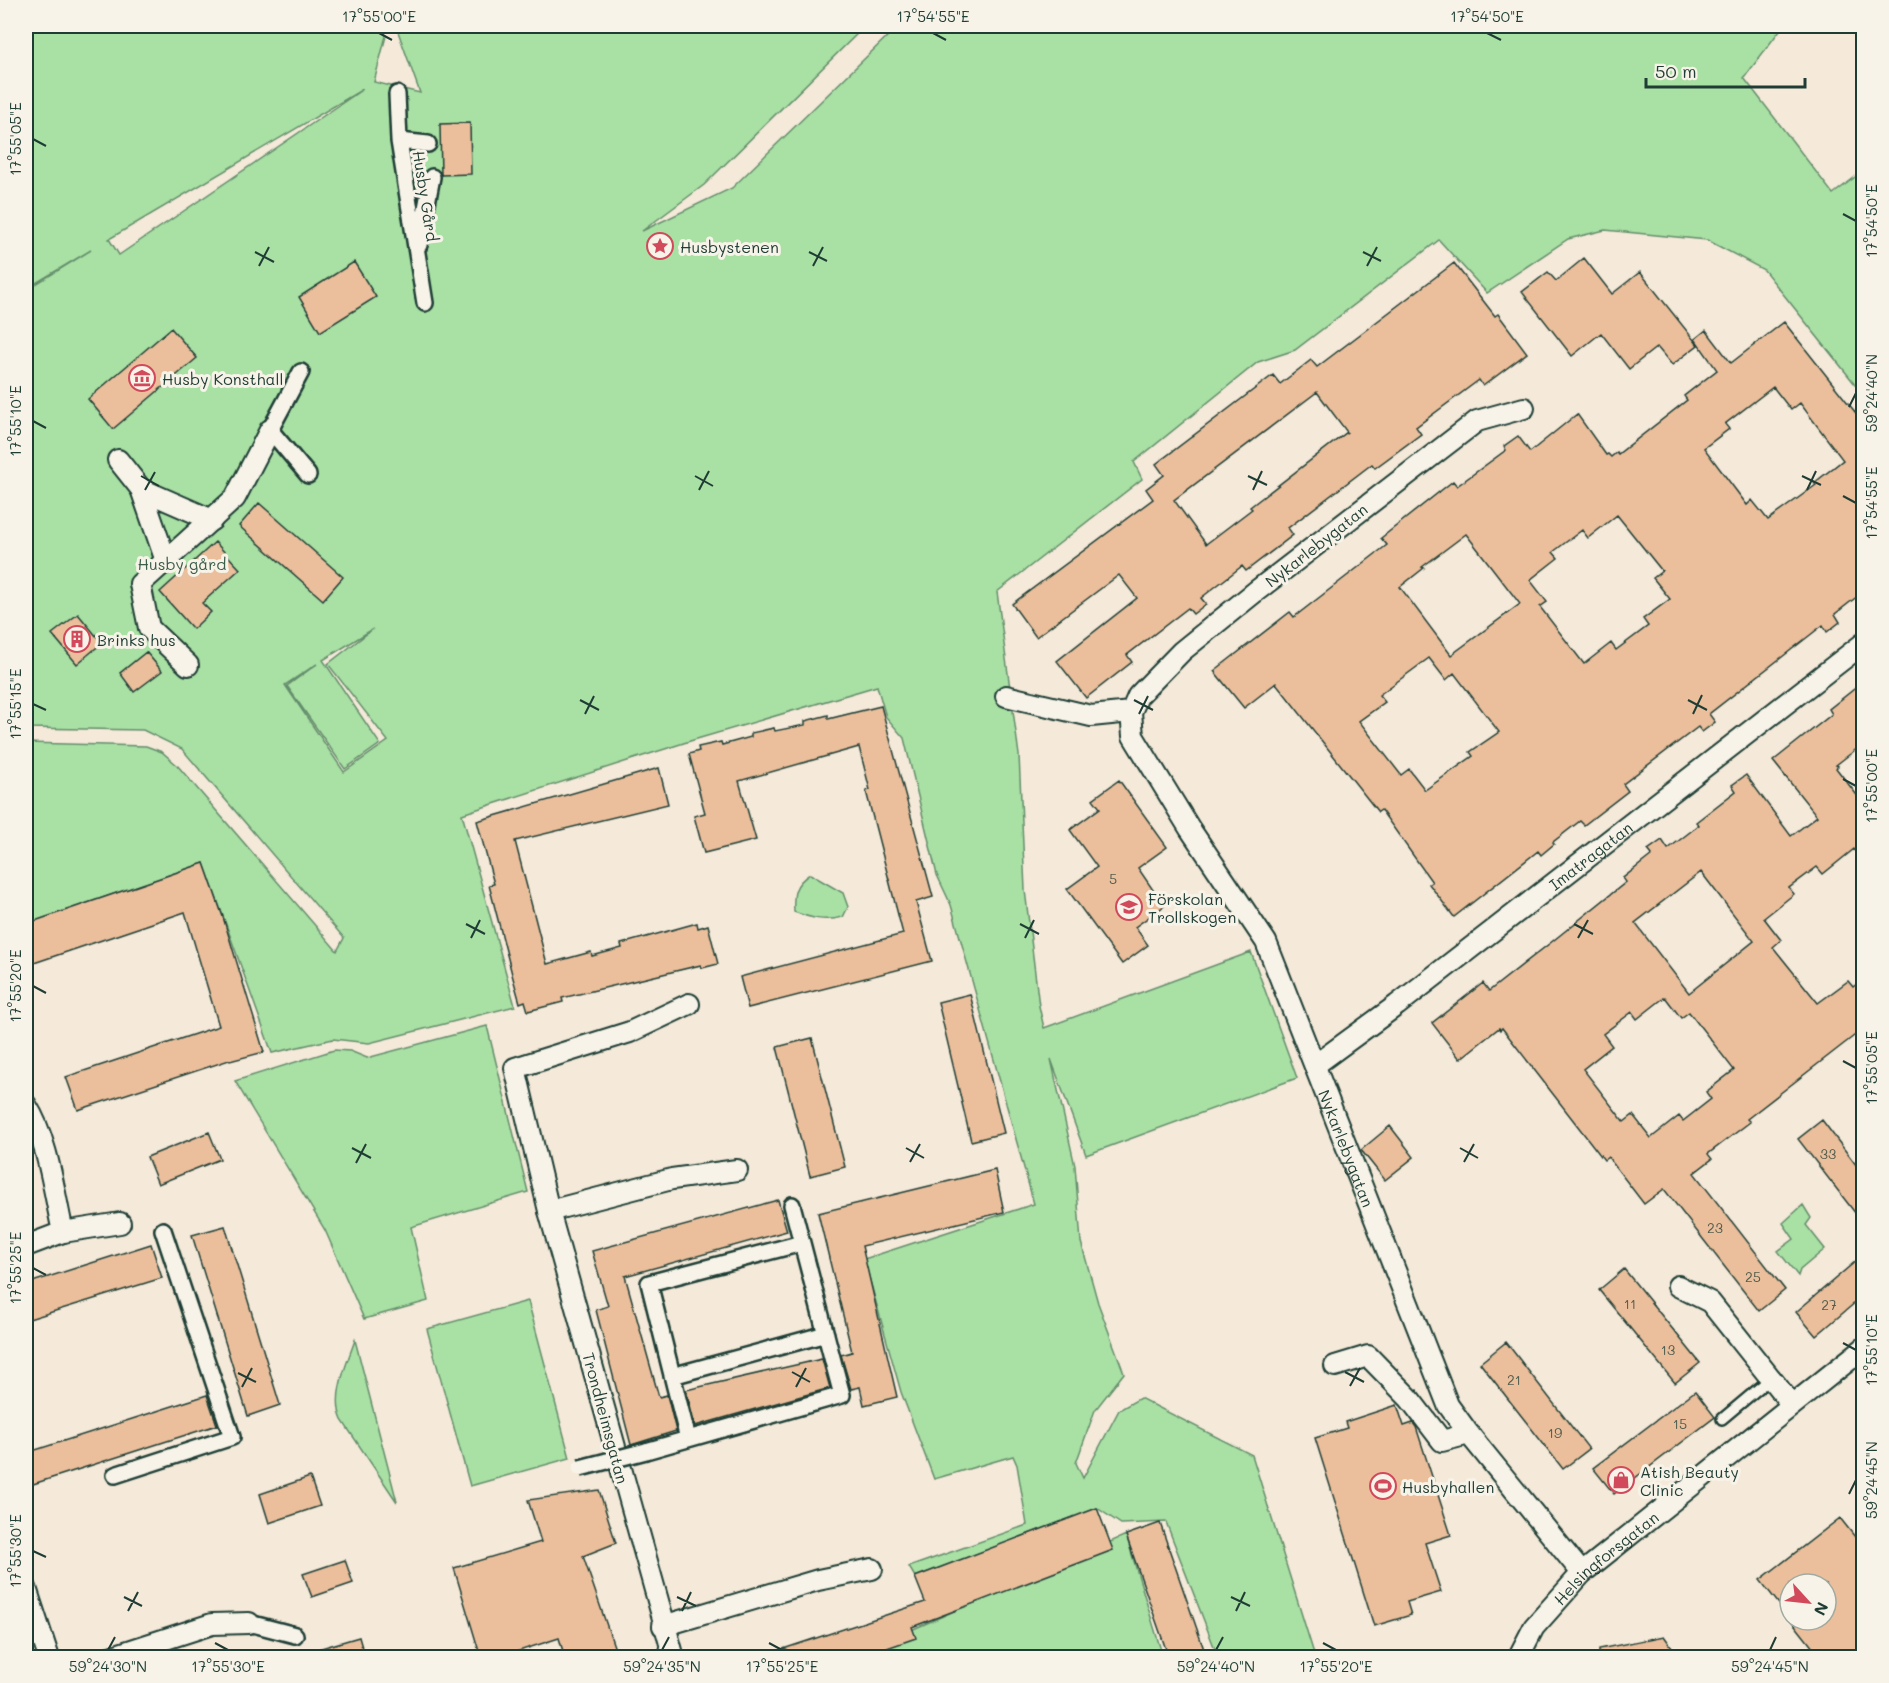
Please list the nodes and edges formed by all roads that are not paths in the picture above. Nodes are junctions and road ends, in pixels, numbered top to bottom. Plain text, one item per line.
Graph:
1 (396, 94) dead end
2 (399, 141) junction
3 (428, 144) dead end
4 (432, 177) dead end
5 (417, 254) junction
6 (425, 303) dead end
7 (301, 372) dead end
8 (1524, 408) dead end
9 (270, 430) junction
10 (118, 460) dead end
11 (308, 475) dead end
12 (141, 489) junction
13 (212, 520) junction
14 (166, 561) junction
15 (1863, 643) edge
16 (188, 665) dead end
17 (1006, 696) dead end
18 (1131, 712) junction
19 (689, 1004) dead end
20 (1315, 1065) junction
21 (26, 1105) edge
22 (737, 1170) dead end
23 (792, 1205) dead end
24 (549, 1211) junction
25 (120, 1223) dead end
26 (164, 1230) dead end
27 (63, 1232) junction
28 (802, 1243) junction
29 (26, 1246) edge
30 (1678, 1286) dead end
31 (826, 1334) junction
32 (1863, 1348) edge
33 (1335, 1366) dead end
34 (672, 1376) junction
35 (1771, 1378) junction
36 (1792, 1405) junction
37 (1722, 1419) dead end
38 (1469, 1434) junction
39 (688, 1439) junction
40 (579, 1468) dead end
41 (115, 1475) dead end
42 (872, 1569) dead end
43 (1582, 1573) junction
44 (26, 1587) edge
45 (249, 1623) joint
46 (663, 1626) junction
47 (295, 1635) dead end
48 (49, 1658) edge
49 (107, 1658) edge
50 (674, 1658) edge
51 (1518, 1658) edge

1 - 2 street, Husby Gård
2 - 3 street
2 - 5 street, Husby Gård
4 - 5 street
5 - 6 street, Husby Gård
7 - 9 street
8 - 18 street, Nykarlebygatan
9 - 11 street
9 - 13 street
10 - 12 street
12 - 13 street
12 - 14 street
13 - 14 street
14 - 16 street
15 - 20 street, Imatragatan
17 - 18 street
18 - 20 street, Nykarlebygatan
19 - 24 street, Trondheimsgatan
20 - 38 street, Nykarlebygatan
21 - 27 street
22 - 24 street
23 - 28 street
24 - 46 street, Trondheimsgatan
25 - 27 street
26 - 41 street
27 - 29 street
28 - 31 street
28 - 34 street
30 - 35 street
31 - 34 street
31 - 39 street
32 - 36 street, Helsingforsgatan
33 - 38 street
34 - 39 street
35 - 36 street
35 - 37 lane
36 - 43 street, Helsingforsgatan
38 - 43 street, Nykarlebygatan
39 - 40 street, bridge
42 - 46 street
43 - 51 street, Helsingforsgatan
44 - 48 street
45 - 47 street
45 - 49 street
46 - 50 street, Trondheimsgatan

